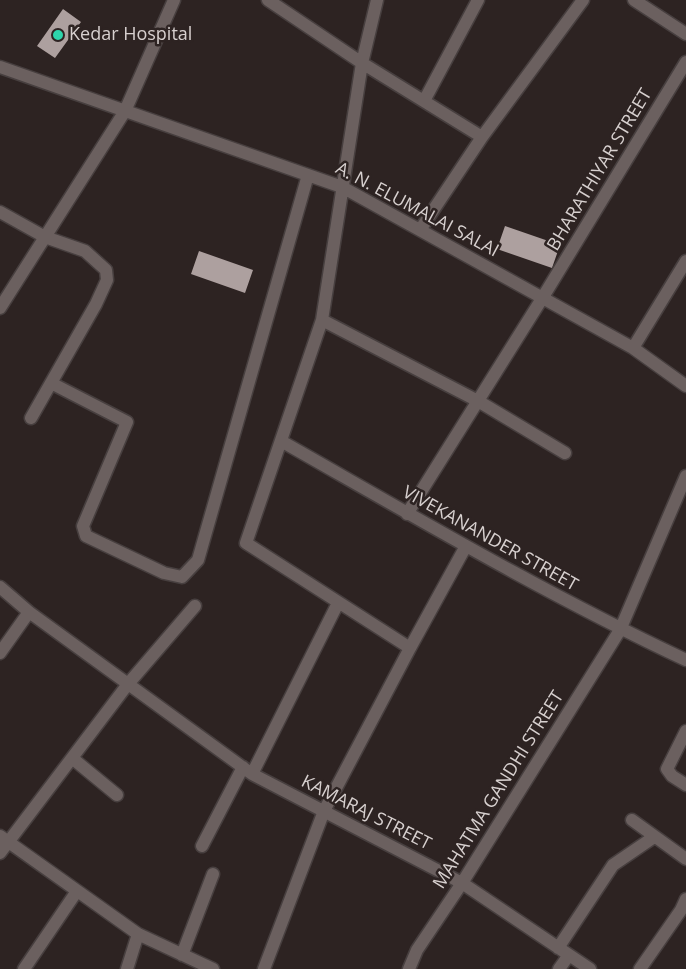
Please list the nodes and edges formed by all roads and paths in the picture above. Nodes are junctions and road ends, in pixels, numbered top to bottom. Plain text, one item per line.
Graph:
1 (174, 0) edge
2 (268, 0) edge
3 (377, 0) edge
4 (478, 0) edge
5 (583, 0) edge
6 (634, 0) edge
7 (686, 34) edge
8 (686, 62) edge
9 (362, 63) junction
10 (0, 67) edge
11 (424, 101) junction
12 (125, 111) junction
13 (482, 137) junction
14 (308, 175) junction
15 (342, 187) junction
16 (0, 212) edge
17 (420, 230) junction
18 (45, 237) junction
19 (686, 261) edge
20 (543, 297) junction
21 (0, 308) edge
22 (322, 320) junction
23 (633, 348) junction
24 (51, 383) junction
25 (686, 386) edge
26 (478, 400) junction
27 (31, 418) dead end
28 (281, 441) junction
29 (565, 453) dead end
30 (686, 476) edge
31 (407, 514) junction
32 (466, 546) junction
33 (0, 587) edge
34 (338, 603) junction
35 (195, 606) dead end
36 (29, 612) junction
37 (620, 630) junction
38 (410, 648) junction
39 (0, 652) edge
40 (686, 660) edge
41 (128, 684) junction
42 (686, 731) edge
43 (72, 758) junction
44 (248, 770) junction
45 (686, 785) edge
46 (117, 795) dead end
47 (324, 811) junction
48 (632, 820) dead end
49 (654, 837) junction
50 (4, 839) edge
51 (202, 846) dead end
52 (0, 853) edge
53 (686, 859) edge
54 (214, 874) dead end
55 (462, 883) junction
56 (77, 891) junction
57 (686, 899) edge
58 (138, 934) junction
59 (564, 951) junction
60 (182, 955) junction
61 (195, 965) edge
62 (24, 969) edge
63 (127, 969) edge
64 (212, 969) edge
65 (264, 969) edge
66 (409, 969) edge
67 (559, 969) edge
68 (590, 969) edge
69 (640, 969) edge

1 - 12 street
2 - 9 street
3 - 9 street
4 - 11 street
5 - 13 street
6 - 7 street
8 - 20 street, BHARATHIYAR STREET
9 - 11 street
9 - 15 street
10 - 12 street, A. N. ELUMALAI SALAI
11 - 13 street
12 - 14 street, A. N. ELUMALAI SALAI
12 - 18 street
13 - 17 street
14 - 15 street, A. N. ELUMALAI SALAI
14 - 24 street
15 - 17 street, A. N. ELUMALAI SALAI
15 - 22 street
16 - 18 street
17 - 20 street, A. N. ELUMALAI SALAI
18 - 21 street
18 - 24 street
19 - 23 street
20 - 23 street, A. N. ELUMALAI SALAI
20 - 26 street, BHARATHIYAR STREET
22 - 26 street
22 - 28 street
23 - 25 street, A. N. ELUMALAI SALAI
24 - 27 street
26 - 29 street
26 - 31 street, BHARATHIYAR STREET
28 - 31 street, VIVEKANANDER STREET
28 - 34 street
30 - 37 street, MAHATMA GANDHI STREET
31 - 32 street, VIVEKANANDER STREET
32 - 37 street, VIVEKANANDER STREET
32 - 38 street
33 - 36 street, KAMARAJ STREET
34 - 38 street
34 - 44 street
35 - 41 street
36 - 39 street
36 - 41 street, KAMARAJ STREET
37 - 40 street, VIVEKANANDER STREET
37 - 55 street, MAHATMA GANDHI STREET
38 - 47 street
41 - 43 street
41 - 44 street, KAMARAJ STREET
42 - 45 street
43 - 46 street
43 - 50 street
44 - 47 street, KAMARAJ STREET
44 - 51 street
47 - 55 street, KAMARAJ STREET
47 - 65 street
48 - 49 street
49 - 53 street
49 - 59 street
50 - 52 street
50 - 56 street
54 - 60 street
55 - 59 street, KAMARAJ STREET
55 - 66 street, MAHATMA GANDHI STREET
56 - 58 street
56 - 62 street
57 - 69 street
58 - 60 street
58 - 63 street
59 - 67 street
59 - 68 street, KAMARAJ STREET
60 - 61 street
61 - 64 street

